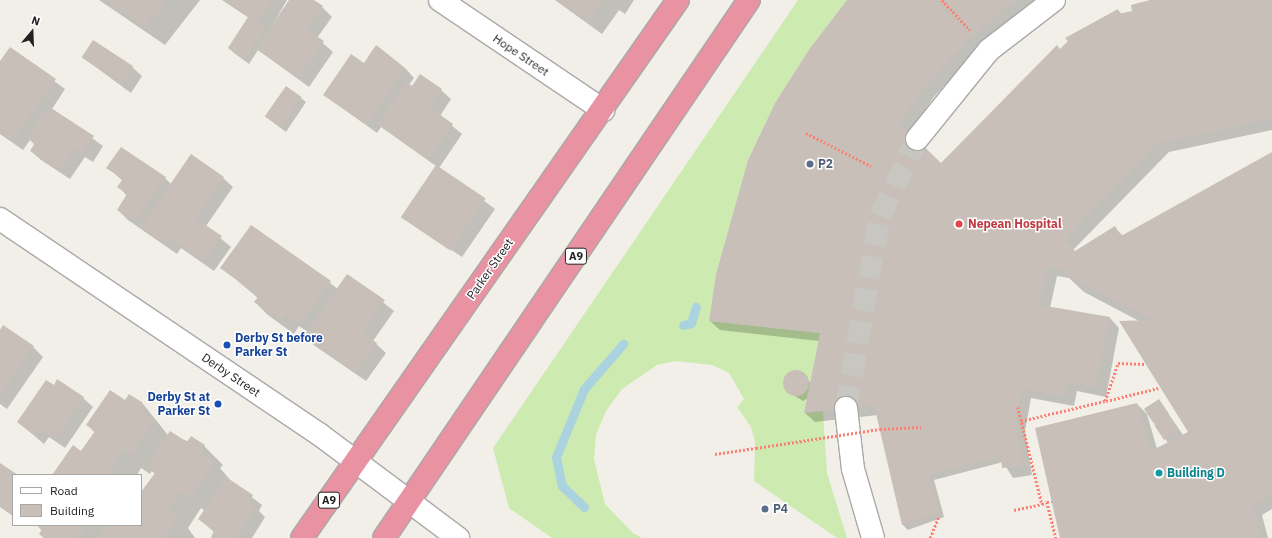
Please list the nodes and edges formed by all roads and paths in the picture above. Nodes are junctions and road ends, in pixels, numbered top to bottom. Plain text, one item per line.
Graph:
1 (440, 0) edge
2 (678, 0) edge
3 (749, 0) edge
4 (942, 0) edge
5 (1054, 0) edge
6 (974, 34) dead end
7 (603, 110) junction
8 (806, 133) dead end
9 (917, 139) tunnel mouth
10 (871, 166) dead end
11 (0, 219) edge
12 (1144, 364) dead end
13 (1158, 388) dead end
14 (1105, 402) junction
15 (1018, 407) dead end
16 (846, 408) tunnel mouth
17 (1021, 421) junction
18 (921, 427) dead end
19 (715, 454) dead end
20 (355, 462) junction
21 (409, 502) junction
22 (1047, 502) junction
23 (1052, 502) dead end
24 (1042, 504) junction
25 (1014, 510) dead end
26 (938, 518) dead end
27 (302, 538) edge
28 (384, 538) edge
29 (458, 538) edge
30 (873, 538) edge
31 (930, 538) edge
32 (1056, 538) edge

1 - 7 street, Hope Street
2 - 7 highway, Parker Street / A9
3 - 21 highway, A9
4 - 6 path
5 - 9 street
7 - 20 highway, Parker Street / A9
8 - 10 path
11 - 20 street, Derby Street
12 - 14 path
13 - 14 path
14 - 17 path
15 - 17 path
16 - 30 street
17 - 24 path
18 - 19 path, bridge
20 - 21 street, Derby Street
20 - 27 highway, Parker Street / A9
21 - 28 highway, A9
21 - 29 street, Derby Street
22 - 23 path
22 - 24 path
22 - 32 path
24 - 25 path
26 - 31 path

